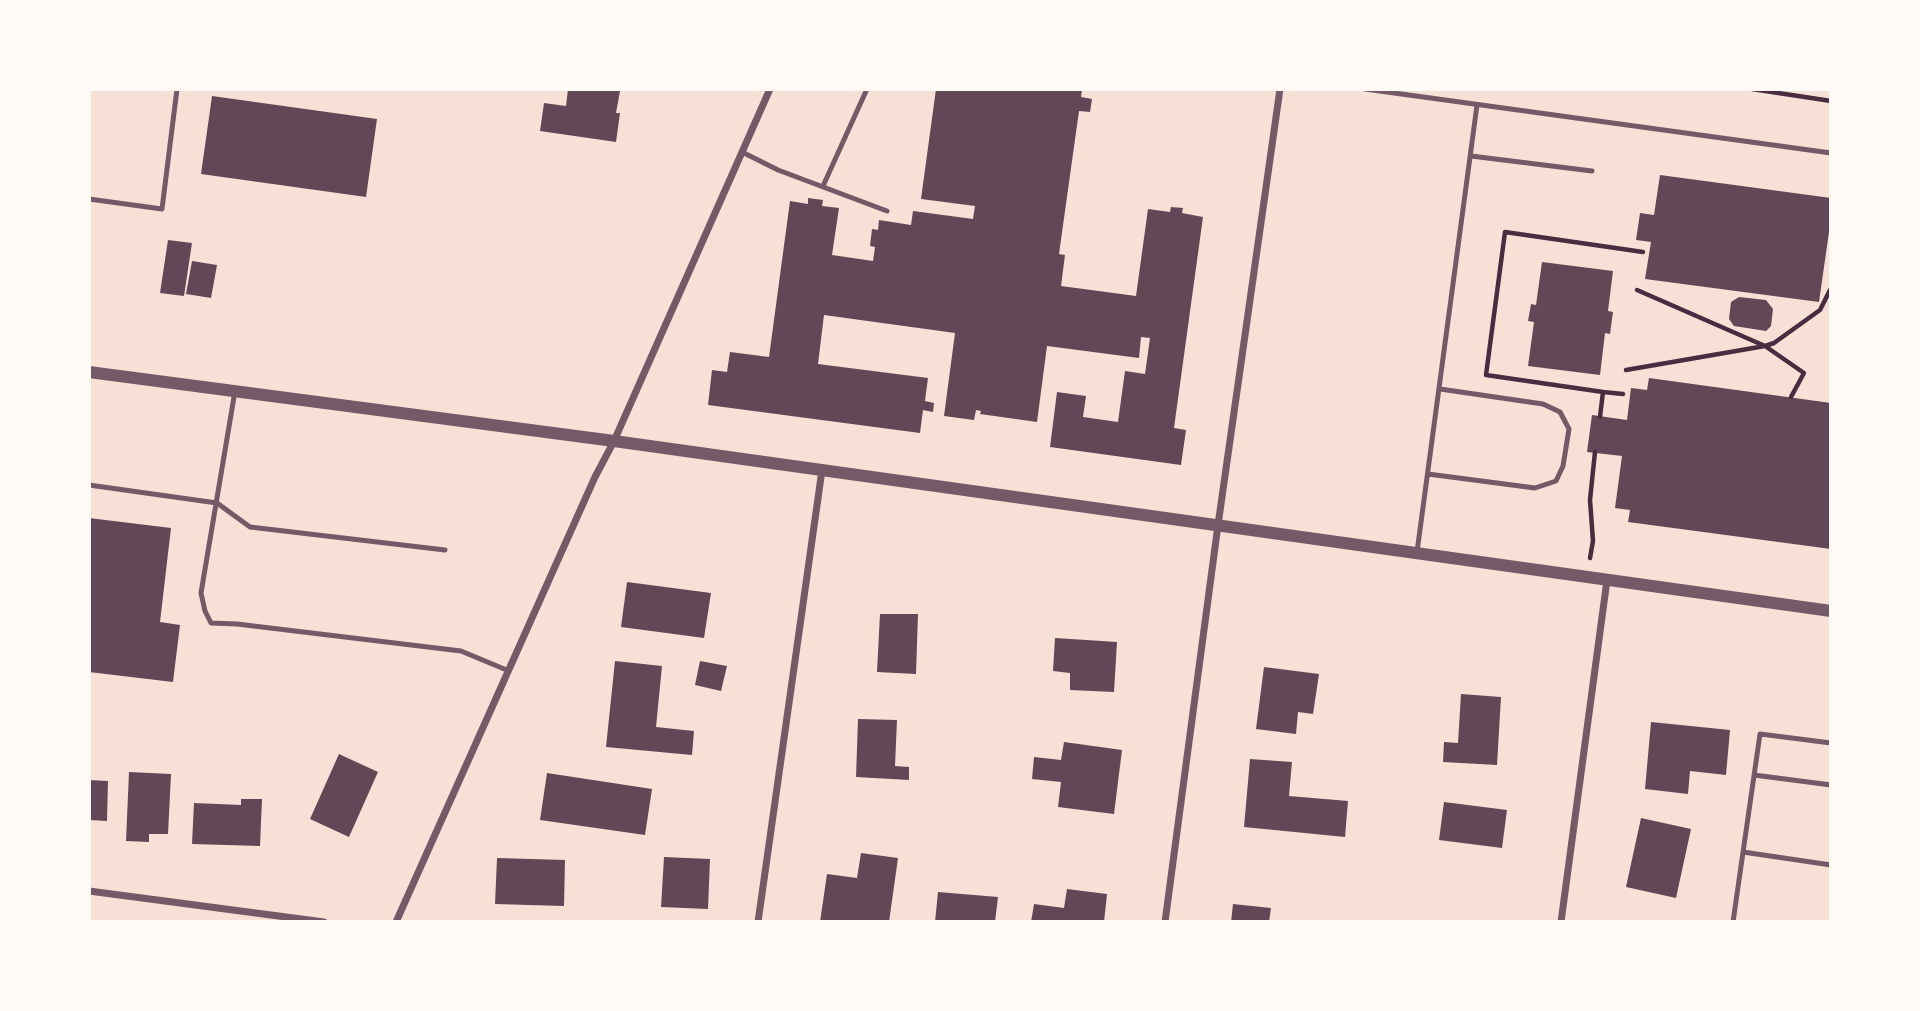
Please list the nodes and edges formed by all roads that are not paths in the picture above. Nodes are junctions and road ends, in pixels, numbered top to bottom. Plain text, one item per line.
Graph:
1 (177, 89) edge
2 (769, 89) edge
3 (867, 89) edge
4 (1280, 89) edge
5 (1365, 89) edge
6 (1478, 105) junction
7 (741, 152) junction
8 (1831, 153) edge
9 (1471, 156) junction
10 (1592, 172) dead end
11 (823, 186) junction
12 (89, 199) edge
13 (887, 211) dead end
14 (89, 372) edge
15 (1440, 389) junction
16 (235, 391) junction
17 (614, 441) junction
18 (822, 470) junction
19 (1428, 474) junction
20 (89, 485) edge
21 (217, 503) junction
22 (1219, 525) junction
23 (445, 550) dead end
24 (1417, 552) junction
25 (1607, 580) junction
26 (1831, 611) edge
27 (509, 671) junction
28 (1831, 743) edge
29 (1754, 775) junction
30 (1831, 785) edge
31 (1743, 852) junction
32 (1831, 864) edge
33 (89, 891) edge
34 (324, 922) edge
35 (396, 922) edge
36 (758, 922) edge
37 (1165, 922) edge
38 (1561, 922) edge
39 (1733, 922) edge

1 - 12 lane
2 - 7 street
3 - 11 lane
4 - 22 street
5 - 6 lane
6 - 8 lane
6 - 9 lane
7 - 11 lane
7 - 17 street
9 - 10 lane
9 - 15 lane
11 - 13 lane
14 - 16 street
15 - 19 lane
15 - 19 lane
16 - 17 street
16 - 21 lane
17 - 18 street
17 - 27 street
18 - 22 street
18 - 36 street
19 - 24 lane
20 - 21 lane
21 - 23 lane
21 - 27 lane
22 - 24 street
22 - 37 street
24 - 25 street
25 - 26 street
25 - 38 street
27 - 35 street
28 - 29 lane
29 - 30 lane
29 - 31 lane
31 - 32 lane
31 - 39 lane
33 - 34 street

